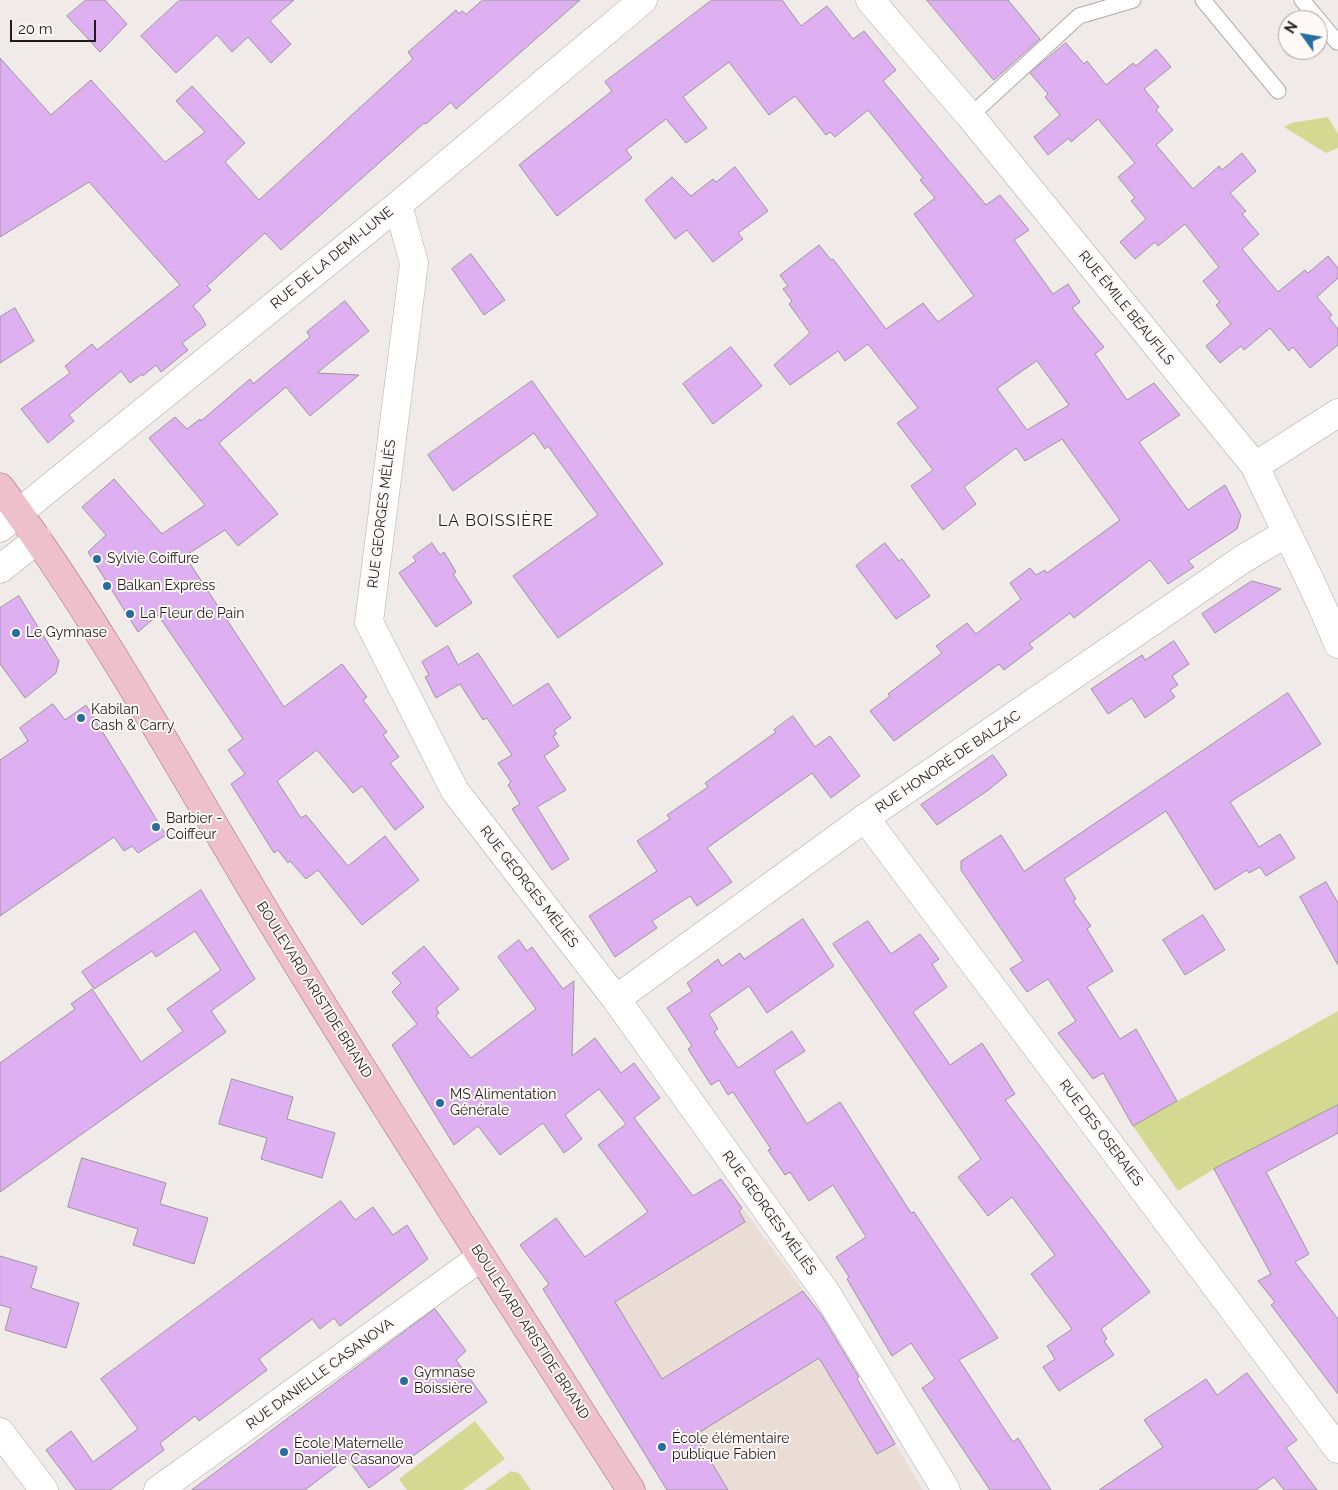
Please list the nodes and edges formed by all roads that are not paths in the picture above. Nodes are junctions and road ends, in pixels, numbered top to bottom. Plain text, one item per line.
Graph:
1 (643, 0) edge
2 (870, 0) edge
3 (1133, 0) edge
4 (1203, 0) edge
5 (1302, 0) edge
6 (1337, 42) edge
7 (1278, 91) dead end
8 (970, 116) junction
9 (398, 204) junction
10 (1338, 413) edge
11 (1255, 466) junction
12 (0, 487) edge
13 (9, 520) edge
14 (1285, 534) junction
15 (38, 539) junction
16 (0, 569) edge
17 (1332, 611) edge
18 (1338, 644) edge
19 (865, 818) junction
20 (616, 999) junction
21 (481, 1257) junction
22 (0, 1432) edge
23 (1338, 1449) edge
24 (44, 1490) edge
25 (158, 1490) edge
26 (631, 1490) edge
27 (946, 1490) edge

1 - 9 street, RUE DE LA DEMI-LUNE
2 - 8 street, RUE ÉMILE BEAUFILS
3 - 8 lane
4 - 7 lane
5 - 6 lane
8 - 11 street, RUE ÉMILE BEAUFILS
9 - 13 street, RUE DE LA DEMI-LUNE
9 - 20 street, RUE GEORGES MÉLIÈS
10 - 11 street
11 - 14 street, RUE ÉMILE BEAUFILS
12 - 13 main road, BOULEVARD ARISTIDE BRIAND
13 - 15 main road, BOULEVARD ARISTIDE BRIAND
14 - 17 street, RUE ÉMILE BEAUFILS
14 - 19 street, RUE HONORÉ DE BALZAC
15 - 16 street
15 - 21 main road, BOULEVARD ARISTIDE BRIAND
17 - 18 street, RUE ÉMILE BEAUFILS
19 - 20 street, RUE HONORÉ DE BALZAC
19 - 23 street, RUE DES OSERAIES
20 - 27 street, RUE GEORGES MÉLIÈS
21 - 25 street, RUE DANIELLE CASANOVA
21 - 26 main road, BOULEVARD ARISTIDE BRIAND
22 - 24 street

